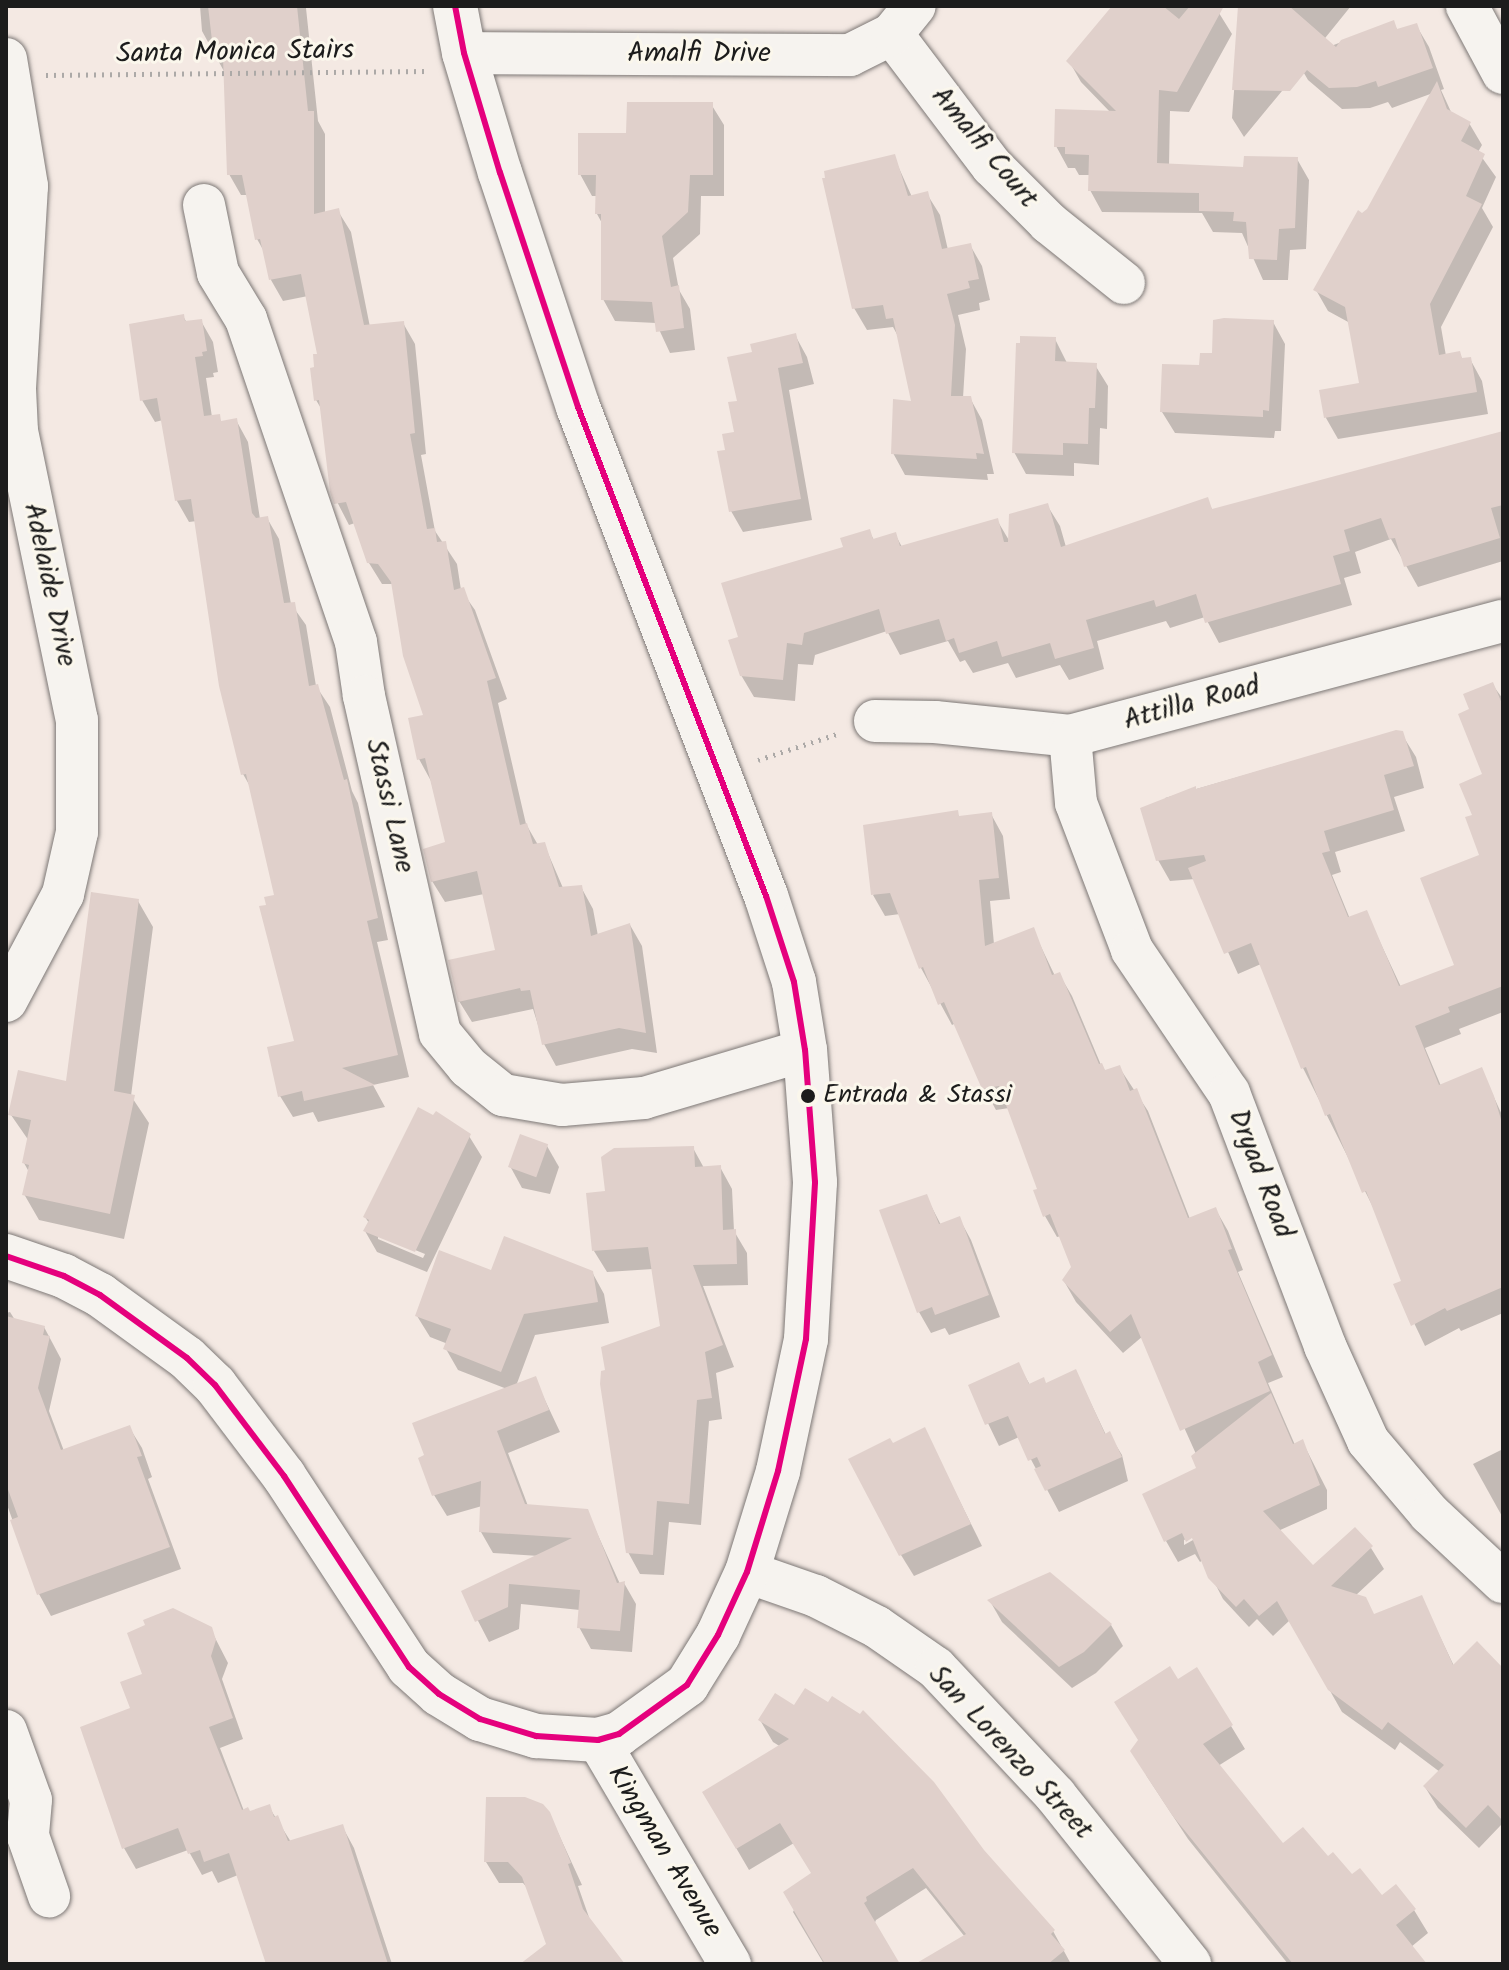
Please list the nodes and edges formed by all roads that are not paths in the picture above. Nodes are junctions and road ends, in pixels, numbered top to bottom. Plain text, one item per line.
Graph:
1 (455, 6) edge
2 (1467, 6) edge
3 (904, 20) edge
4 (464, 53) junction
5 (6, 59) edge
6 (1503, 73) edge
7 (204, 205) dead end
8 (1124, 283) dead end
9 (1503, 621) edge
10 (875, 721) dead end
11 (1070, 736) junction
12 (6, 1001) edge
13 (805, 1050) junction
14 (6, 1256) edge
15 (747, 1572) junction
16 (1503, 1582) edge
17 (6, 1731) edge
18 (598, 1740) junction
19 (17, 1825) edge
20 (49, 1896) dead end
21 (730, 1964) edge
22 (1190, 1964) edge

1 - 4 street
2 - 6 street
3 - 4 street, Amalfi Drive
3 - 8 street, Amalfi Court
4 - 13 street
5 - 12 street, Adelaide Drive
7 - 13 street, Stassi Lane
9 - 11 street, Attilla Road
10 - 11 street, Attilla Road
11 - 16 street, Dryad Road
13 - 15 street
14 - 18 street
15 - 18 street
15 - 22 street, San Lorenzo Street
17 - 19 street
18 - 21 street, Kingman Avenue
19 - 20 street

